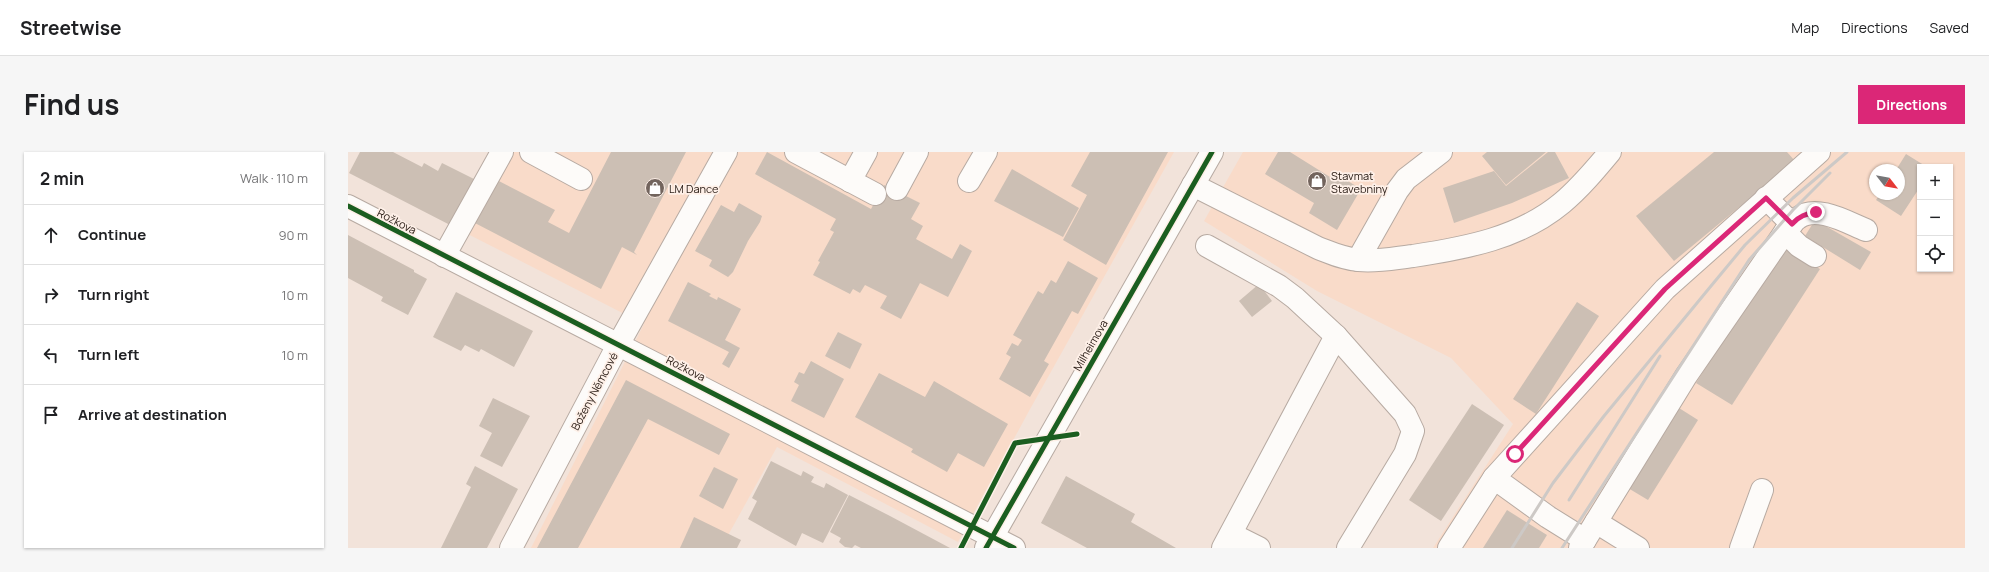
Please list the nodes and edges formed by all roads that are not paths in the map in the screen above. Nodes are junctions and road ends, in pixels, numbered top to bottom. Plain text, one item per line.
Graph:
1 (502, 152) edge
2 (531, 152) edge
3 (726, 152) edge
4 (796, 152) edge
5 (866, 152) edge
6 (917, 152) edge
7 (986, 152) edge
8 (1212, 152) edge
9 (1441, 152) edge
10 (1610, 152) edge
11 (1819, 152) edge
12 (581, 179) dead end
13 (850, 181) junction
14 (970, 181) dead end
15 (1193, 184) junction
16 (897, 189) dead end
17 (875, 194) dead end
18 (1766, 198) junction
19 (348, 206) edge
20 (1788, 228) junction
21 (1866, 230) dead end
22 (1208, 246) dead end
23 (444, 256) junction
24 (1815, 256) dead end
25 (1358, 260) junction
26 (1336, 336) junction
27 (618, 345) junction
28 (1494, 478) junction
29 (1762, 490) dead end
30 (1596, 522) junction
31 (1227, 541) edge
32 (989, 542) edge
33 (1582, 544) edge
34 (511, 548) edge
35 (1014, 548) edge
36 (1259, 548) edge
37 (1348, 548) edge
38 (1449, 548) edge
39 (1638, 548) edge
40 (1741, 548) edge

1 - 23 street
2 - 12 street
3 - 27 street, Boženy Němcové
4 - 13 street
5 - 13 street
6 - 16 street
7 - 14 street
8 - 15 street, Milheimova
9 - 25 street
10 - 25 street
11 - 18 street
13 - 17 street
15 - 25 street
15 - 32 street, Milheimova
18 - 20 street
18 - 28 street
19 - 23 street, Rožkova
20 - 21 street
20 - 24 street
20 - 30 street
22 - 26 street
23 - 27 street, Rožkova
26 - 31 street
26 - 37 street
27 - 32 street, Rožkova
27 - 34 street, Boženy Němcové
28 - 33 street
28 - 38 street
29 - 40 street
30 - 33 street
30 - 39 street
31 - 36 street
32 - 35 street, Rožkova

